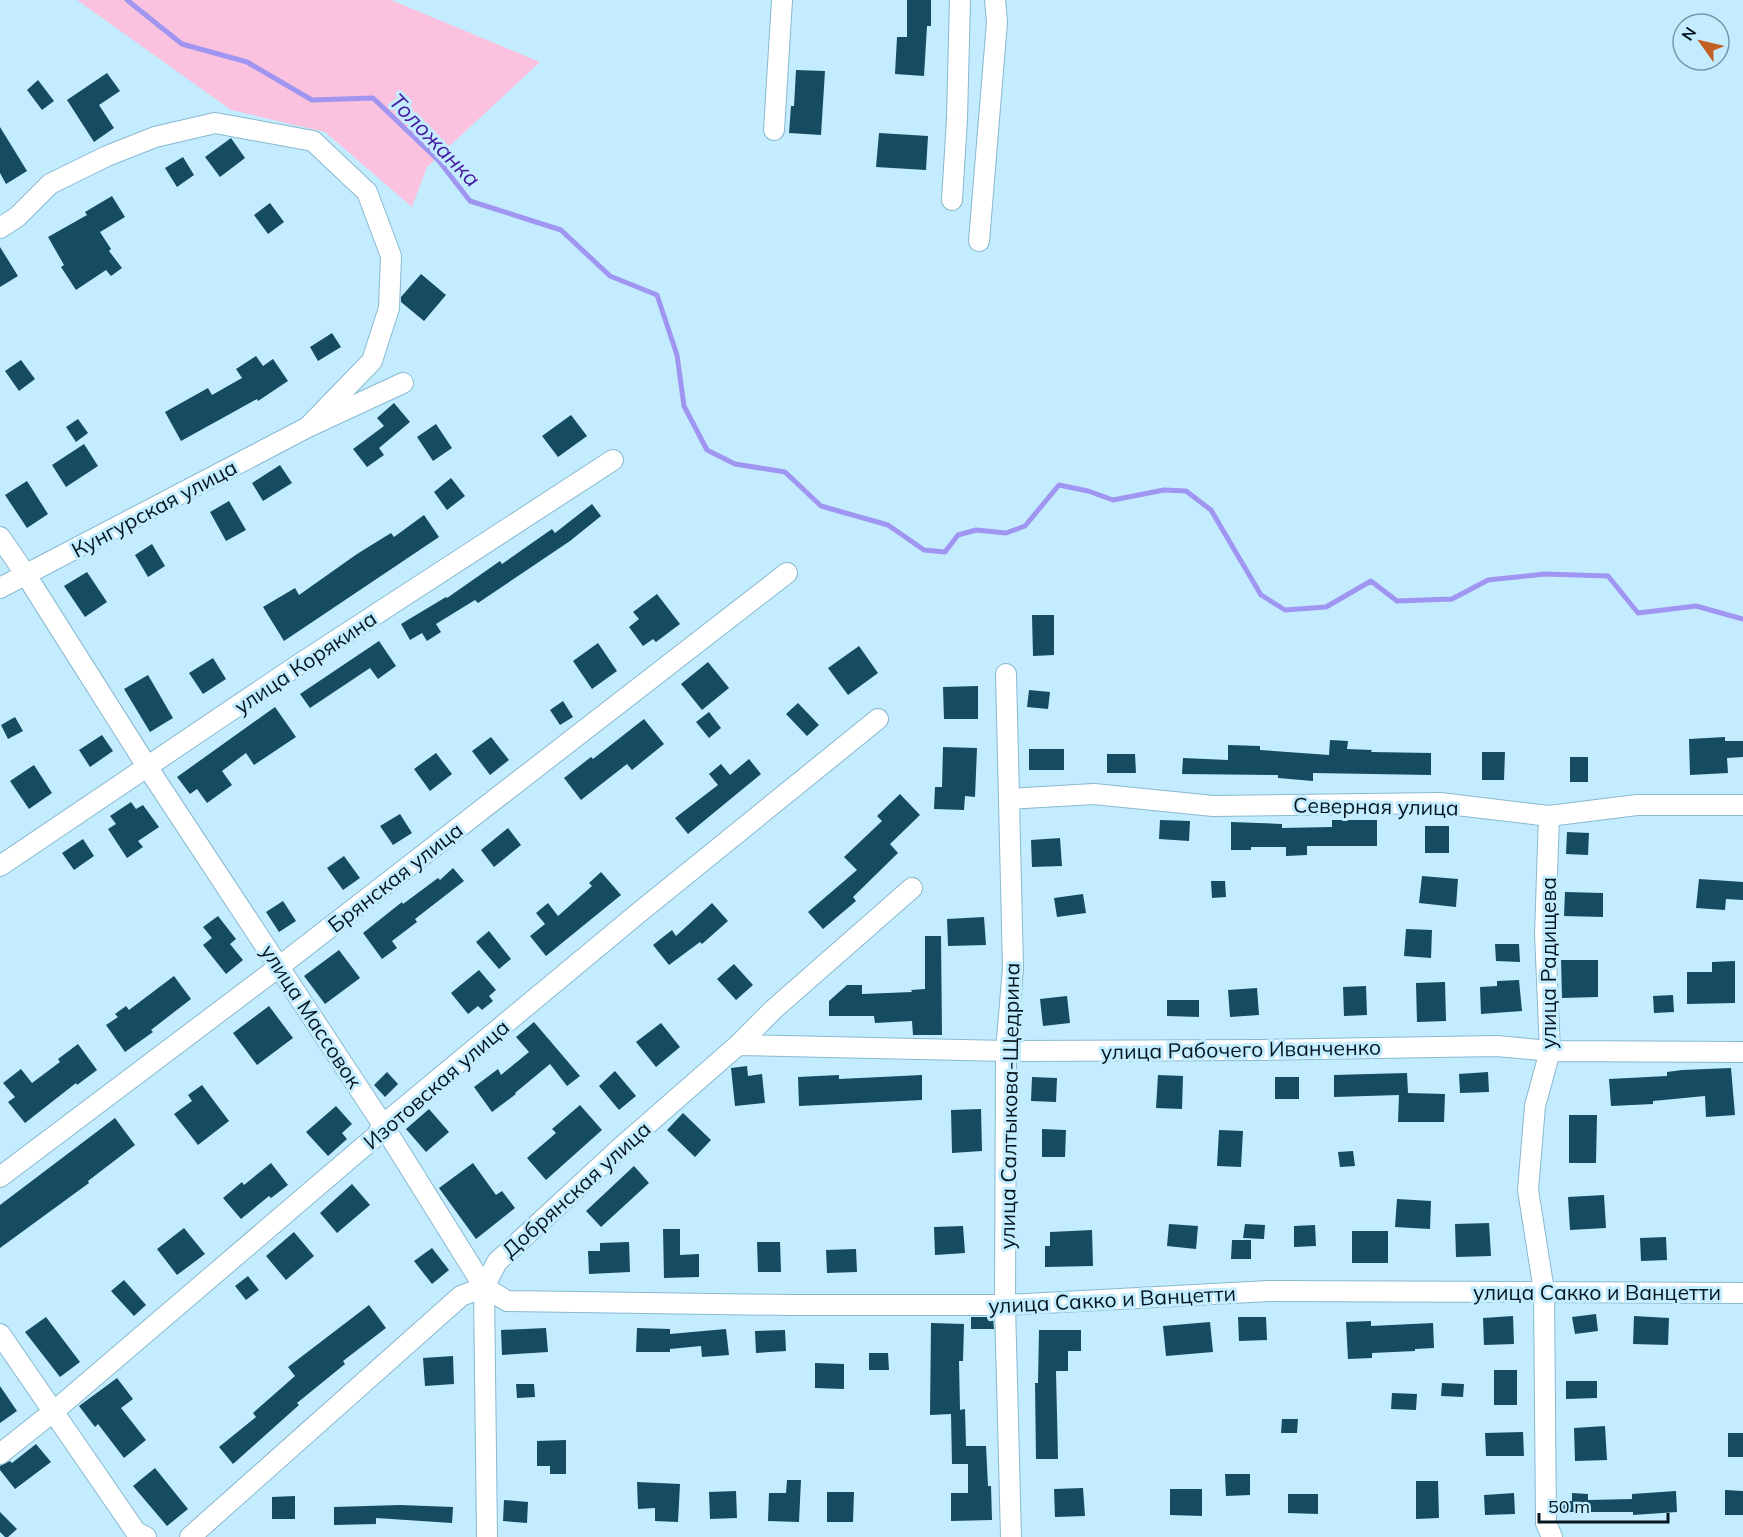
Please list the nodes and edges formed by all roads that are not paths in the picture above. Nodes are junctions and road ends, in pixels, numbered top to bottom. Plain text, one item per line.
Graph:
1 (782, 0) edge
2 (960, 0) edge
3 (995, 0) edge
4 (774, 130) dead end
5 (952, 200) dead end
6 (0, 228) edge
7 (979, 241) dead end
8 (403, 383) dead end
9 (308, 427) junction
10 (613, 460) dead end
11 (0, 537) edge
12 (787, 573) dead end
13 (26, 575) junction
14 (0, 588) edge
15 (1006, 674) dead end
16 (878, 719) dead end
17 (148, 768) junction
18 (1009, 799) junction
19 (1743, 805) edge
20 (1549, 816) junction
21 (0, 866) edge
22 (912, 888) dead end
23 (280, 966) junction
24 (738, 1044) junction
25 (1006, 1051) junction
26 (1550, 1051) junction
27 (1743, 1053) edge
28 (383, 1125) junction
29 (0, 1177) edge
30 (484, 1287) junction
31 (1544, 1292) junction
32 (1743, 1293) edge
33 (1005, 1305) junction
34 (0, 1334) edge
35 (53, 1413) junction
36 (0, 1454) edge
37 (146, 1537) edge
38 (190, 1537) edge
39 (487, 1537) edge
40 (1011, 1537) edge
41 (1552, 1537) edge

1 - 4 street
2 - 5 street
3 - 7 street
6 - 9 street
8 - 9 street, Кунгурская улица
9 - 13 street, Кунгурская улица
10 - 17 street, улица Корякина
11 - 13 street, улица Массовок
12 - 23 street, Брянская улица
13 - 14 street, Кунгурская улица
13 - 17 street, улица Массовок
15 - 18 street, улица Салтыкова-Щедрина
16 - 28 street, Изотовская улица
17 - 21 street, улица Корякина
17 - 23 street, улица Массовок
18 - 20 street, Северная улица
18 - 25 street, улица Салтыкова-Щедрина
19 - 20 street, Северная улица
20 - 26 street, улица Радищева
22 - 24 street, Добрянская улица
23 - 28 street, улица Массовок
23 - 29 street, Брянская улица
24 - 25 street, улица Рабочего Иванченко
24 - 30 street, Добрянская улица
25 - 26 street, улица Рабочего Иванченко
25 - 33 street, улица Салтыкова-Щедрина
26 - 27 street, улица Рабочего Иванченко
26 - 31 street, улица Радищева
28 - 30 street, улица Массовок
28 - 35 street, Изотовская улица
30 - 33 street, улица Сакко и Ванцетти
30 - 38 street
30 - 39 street
31 - 32 street, улица Сакко и Ванцетти
31 - 33 street, улица Сакко и Ванцетти
31 - 41 street, улица Радищева
33 - 40 street, улица Салтыкова-Щедрина
34 - 35 street
35 - 36 street, Изотовская улица
35 - 37 street

